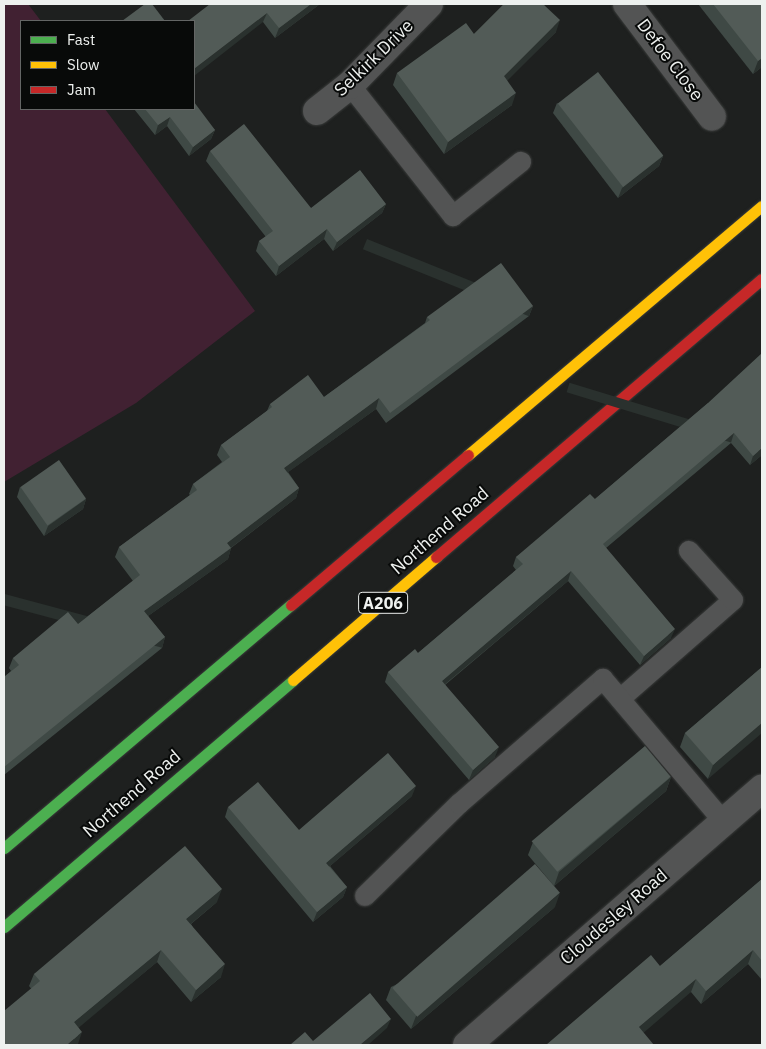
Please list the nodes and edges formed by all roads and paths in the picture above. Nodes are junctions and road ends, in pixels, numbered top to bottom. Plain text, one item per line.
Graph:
1 (429, 4) edge
2 (627, 4) edge
3 (350, 85) junction
4 (317, 111) dead end
5 (712, 117) dead end
6 (521, 162) dead end
7 (762, 206) edge
8 (762, 279) edge
9 (690, 551) dead end
10 (620, 699) junction
11 (762, 789) edge
12 (724, 822) junction
13 (4, 848) edge
14 (365, 896) dead end
15 (4, 927) edge
16 (467, 1045) edge

1 - 3 street, Selkirk Drive
2 - 5 street, Defoe Close
3 - 4 street, Selkirk Drive
3 - 6 lane
7 - 13 main road
8 - 15 main road, Northend Road / A206
9 - 10 lane
10 - 12 lane
10 - 14 lane
11 - 12 street, Cloudesley Road
12 - 16 street, Cloudesley Road

